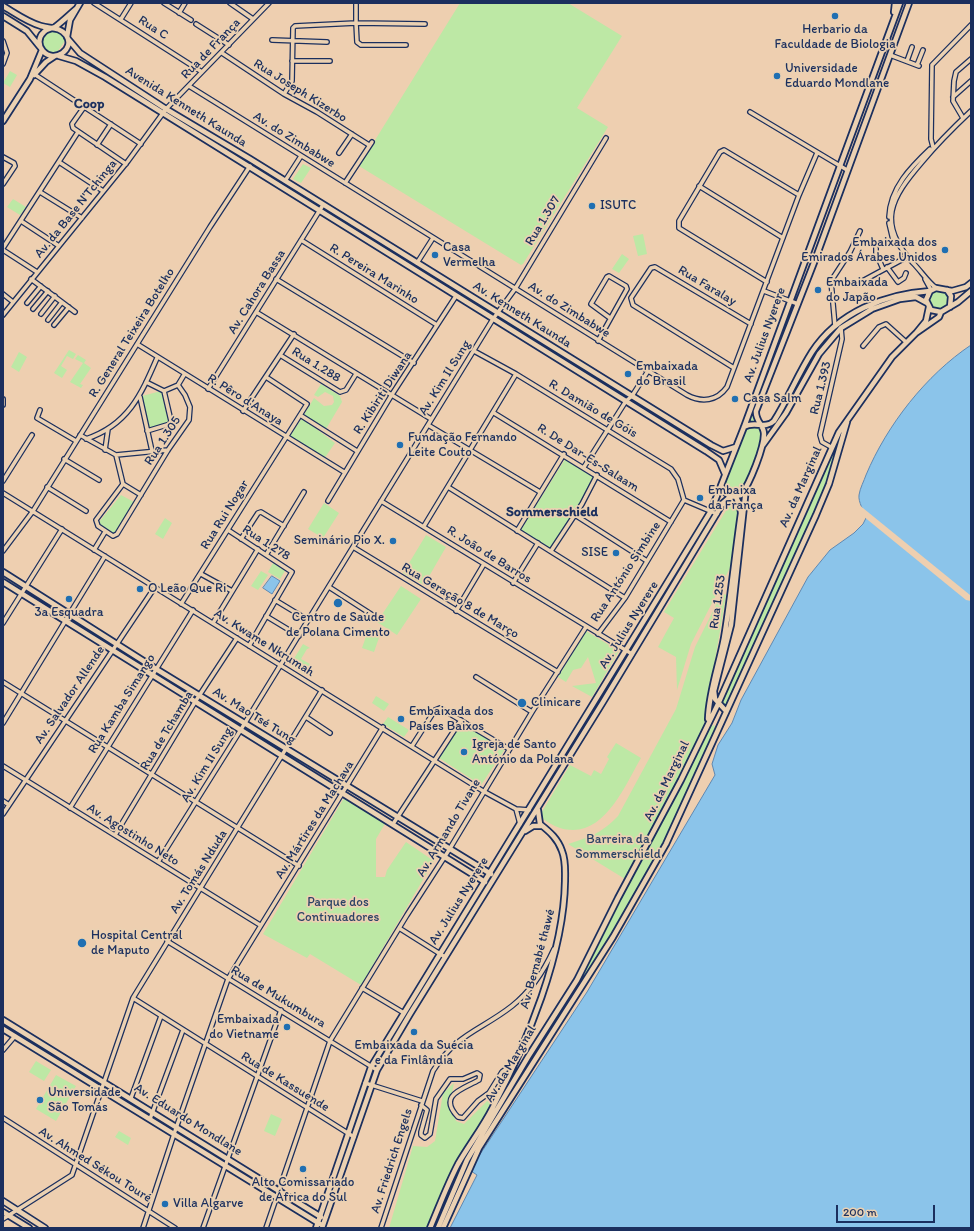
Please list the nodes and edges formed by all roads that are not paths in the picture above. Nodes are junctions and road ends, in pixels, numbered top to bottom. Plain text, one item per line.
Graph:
1 (80, 3) edge
2 (94, 3) edge
3 (131, 3) edge
4 (164, 3) edge
5 (185, 3) edge
6 (230, 3) edge
7 (269, 3) edge
8 (356, 3) edge
9 (895, 3) edge
10 (900, 3) edge
11 (908, 3) edge
12 (3, 6) edge
13 (76, 9) junction
14 (179, 13) junction
15 (3, 16) edge
16 (895, 16) junction
17 (121, 19) junction
18 (253, 19) junction
19 (191, 20) dead end
20 (196, 24) dead end
21 (356, 24) junction
22 (425, 24) dead end
23 (971, 25) edge
24 (53, 28) junction
25 (67, 38) junction
26 (272, 40) dead end
27 (292, 41) junction
28 (3, 42) edge
29 (327, 42) dead end
30 (229, 45) junction
31 (406, 45) dead end
32 (912, 47) dead end
33 (41, 48) junction
34 (923, 50) dead end
35 (222, 52) junction
36 (890, 55) junction
37 (57, 56) junction
38 (971, 59) edge
39 (292, 61) junction
40 (330, 61) dead end
41 (907, 61) junction
42 (3, 64) edge
43 (202, 72) junction
44 (32, 76) junction
45 (971, 81) edge
46 (189, 86) junction
47 (284, 94) junction
48 (953, 97) junction
49 (84, 107) junction
50 (166, 109) junction
51 (971, 111) edge
52 (750, 112) dead end
53 (163, 114) junction
54 (963, 118) junction
55 (3, 121) edge
56 (111, 124) junction
57 (78, 132) junction
58 (352, 134) junction
59 (606, 138) dead end
60 (141, 144) junction
61 (97, 145) junction
62 (935, 145) junction
63 (339, 153) dead end
64 (817, 153) junction
65 (301, 156) junction
66 (3, 157) edge
67 (59, 162) junction
68 (126, 164) junction
69 (250, 166) junction
70 (839, 166) junction
71 (848, 170) junction
72 (284, 181) junction
73 (345, 183) junction
74 (3, 184) edge
75 (699, 186) junction
76 (298, 190) joint
77 (103, 191) junction
78 (40, 192) junction
79 (293, 194) joint
80 (799, 195) junction
81 (323, 205) junction
82 (319, 212) junction
83 (82, 218) junction
84 (21, 221) junction
85 (860, 231) dead end
86 (433, 238) junction
87 (783, 238) junction
88 (301, 240) junction
89 (59, 246) junction
90 (876, 248) dead end
91 (3, 249) edge
92 (905, 258) junction
93 (417, 263) junction
94 (885, 268) junction
95 (37, 272) junction
96 (906, 273) dead end
97 (31, 279) junction
98 (276, 279) junction
99 (767, 282) junction
100 (971, 283) edge
101 (857, 284) dead end
102 (41, 286) junction
103 (515, 289) junction
104 (933, 290) junction
105 (947, 290) junction
106 (764, 291) junction
107 (971, 291) edge
108 (48, 292) junction
109 (3, 294) edge
110 (55, 296) junction
111 (456, 296) junction
112 (790, 300) junction
113 (13, 302) junction
114 (62, 302) junction
115 (27, 303) dead end
116 (798, 304) junction
117 (928, 305) junction
118 (69, 307) junction
119 (950, 307) junction
120 (33, 309) dead end
121 (75, 312) dead end
122 (256, 312) junction
123 (941, 312) junction
124 (497, 313) junction
125 (3, 314) edge
126 (41, 314) dead end
127 (610, 318) junction
128 (494, 319) junction
129 (48, 320) dead end
130 (751, 324) junction
131 (437, 325) junction
132 (54, 326) dead end
133 (835, 326) junction
134 (841, 328) junction
135 (916, 333) junction
136 (294, 334) junction
137 (598, 341) junction
138 (906, 342) junction
139 (137, 344) junction
140 (863, 346) dead end
141 (474, 350) junction
142 (280, 355) junction
143 (157, 358) junction
144 (414, 363) junction
145 (734, 368) junction
146 (648, 371) junction
147 (356, 374) junction
148 (516, 374) junction
149 (184, 375) junction
150 (266, 377) junction
151 (146, 382) junction
152 (178, 385) junction
153 (208, 389) junction
154 (164, 391) junction
155 (140, 396) junction
156 (391, 396) junction
157 (632, 396) junction
158 (3, 399) edge
159 (626, 401) junction
160 (3, 405) edge
161 (40, 410) dead end
162 (243, 411) junction
163 (494, 413) junction
164 (300, 415) junction
165 (848, 417) junction
166 (431, 419) junction
167 (428, 425) junction
168 (760, 425) junction
169 (744, 427) junction
170 (108, 429) junction
171 (608, 430) junction
172 (147, 431) junction
173 (32, 435) dead end
174 (80, 435) junction
175 (286, 437) junction
176 (86, 439) junction
177 (76, 441) junction
178 (763, 446) junction
179 (736, 447) junction
180 (831, 447) junction
181 (105, 450) junction
182 (168, 450) junction
183 (472, 450) junction
184 (152, 451) junction
185 (357, 451) junction
186 (564, 454) junction
187 (116, 455) junction
188 (64, 459) junction
189 (584, 467) junction
190 (344, 472) junction
191 (725, 474) junction
192 (597, 476) junction
193 (99, 480) dead end
194 (3, 481) edge
195 (123, 484) junction
196 (448, 486) junction
197 (746, 486) junction
198 (47, 487) junction
199 (722, 487) junction
200 (304, 492) dead end
201 (540, 492) junction
202 (3, 493) edge
203 (141, 495) junction
204 (733, 497) junction
205 (684, 500) junction
206 (328, 501) dead end
207 (381, 502) junction
208 (33, 511) junction
209 (86, 511) dead end
210 (711, 511) junction
211 (717, 514) junction
212 (575, 515) junction
213 (671, 522) junction
214 (284, 526) junction
215 (424, 526) junction
216 (62, 529) junction
217 (228, 530) junction
218 (517, 530) junction
219 (105, 532) junction
220 (360, 535) joint
221 (241, 539) junction
222 (538, 543) junction
223 (353, 547) junction
224 (258, 549) junction
225 (94, 550) junction
226 (3, 551) edge
227 (551, 551) junction
228 (266, 555) junction
229 (105, 556) junction
230 (684, 557) junction
231 (647, 561) junction
232 (689, 561) junction
233 (484, 564) junction
234 (3, 572) edge
235 (201, 574) junction
236 (3, 582) edge
237 (513, 583) junction
238 (26, 586) junction
239 (155, 587) junction
240 (329, 587) junction
241 (232, 591) junction
242 (22, 593) junction
243 (625, 598) junction
244 (275, 600) junction
245 (656, 603) junction
246 (181, 604) junction
247 (661, 606) junction
248 (192, 610) junction
249 (456, 611) junction
250 (69, 613) junction
251 (266, 616) junction
252 (374, 616) dead end
253 (65, 620) junction
254 (308, 620) junction
255 (3, 623) edge
256 (213, 623) junction
257 (586, 627) junction
258 (598, 634) junction
259 (299, 636) junction
260 (237, 638) junction
261 (116, 643) junction
262 (249, 646) junction
263 (111, 650) junction
264 (626, 650) junction
265 (632, 654) junction
266 (280, 665) junction
267 (156, 669) junction
268 (558, 672) junction
269 (152, 675) junction
270 (476, 677) dead end
271 (3, 682) edge
272 (322, 690) junction
273 (21, 694) junction
274 (199, 695) junction
275 (597, 698) junction
276 (195, 702) junction
277 (603, 702) junction
278 (718, 704) junction
279 (726, 711) junction
280 (532, 712) junction
281 (306, 717) junction
282 (461, 720) junction
283 (65, 721) junction
284 (3, 722) edge
285 (708, 723) junction
286 (244, 724) junction
287 (383, 727) junction
288 (718, 727) junction
289 (240, 731) junction
290 (330, 733) dead end
291 (412, 746) junction
292 (567, 747) junction
293 (107, 748) junction
294 (510, 749) junction
295 (287, 750) junction
296 (573, 751) junction
297 (283, 756) junction
298 (434, 760) junction
299 (3, 766) edge
300 (152, 775) junction
301 (25, 780) junction
302 (349, 786) junction
303 (483, 791) junction
304 (344, 793) junction
305 (538, 794) junction
306 (544, 798) junction
307 (3, 801) edge
308 (195, 803) junction
309 (9, 805) junction
310 (70, 808) junction
311 (538, 808) junction
312 (516, 810) junction
313 (529, 810) junction
314 (3, 814) edge
315 (398, 818) junction
316 (393, 824) junction
317 (520, 824) junction
318 (544, 827) junction
319 (238, 829) junction
320 (524, 832) junction
321 (513, 834) junction
322 (116, 835) junction
323 (520, 838) junction
324 (449, 850) junction
325 (444, 858) junction
326 (158, 862) junction
327 (299, 866) junction
328 (490, 873) junction
329 (495, 877) junction
330 (484, 882) junction
331 (490, 885) junction
332 (201, 889) junction
333 (261, 923) junction
334 (399, 928) junction
335 (167, 941) junction
336 (556, 945) junction
337 (439, 954) junction
338 (445, 957) junction
339 (228, 979) junction
340 (362, 988) junction
341 (133, 998) junction
342 (281, 1010) junction
343 (404, 1013) junction
344 (161, 1016) junction
345 (3, 1020) edge
346 (3, 1029) edge
347 (183, 1030) junction
348 (15, 1036) junction
349 (330, 1041) junction
350 (206, 1044) junction
351 (3, 1050) edge
352 (514, 1063) junction
353 (371, 1067) junction
354 (377, 1070) junction
355 (508, 1075) junction
356 (257, 1076) junction
357 (516, 1077) junction
358 (104, 1082) junction
359 (365, 1083) junction
360 (371, 1084) junction
361 (102, 1089) junction
362 (131, 1098) junction
363 (421, 1103) junction
364 (307, 1107) junction
365 (152, 1111) junction
366 (3, 1118) edge
367 (150, 1119) junction
368 (177, 1126) junction
369 (174, 1134) junction
370 (348, 1134) junction
371 (354, 1137) junction
372 (227, 1157) junction
373 (74, 1164) junction
374 (225, 1165) junction
375 (279, 1190) junction
376 (277, 1198) junction
377 (3, 1201) edge
378 (441, 1201) junction
379 (18, 1211) junction
380 (149, 1211) junction
381 (3, 1212) edge
382 (9, 1215) junction
383 (320, 1216) junction
384 (443, 1216) junction
385 (3, 1219) edge
386 (326, 1219) junction
387 (318, 1223) junction
388 (323, 1227) edge
389 (444, 1227) edge
390 (29, 1228) edge
391 (45, 1228) edge
392 (143, 1228) edge
393 (175, 1228) edge
394 (203, 1228) edge
395 (266, 1228) edge
396 (316, 1228) edge
397 (381, 1228) edge
398 (430, 1228) edge
399 (438, 1228) edge

1 - 13 main road
2 - 17 street, Rua C
3 - 17 street
4 - 14 street
5 - 14 street
6 - 18 street
7 - 18 street, Rua de França
8 - 21 street
9 - 16 main road
10 - 16 main road, Av. Julius Nyerere
11 - 36 main road, Av. Julius Nyerere
12 - 24 main road
13 - 24 main road
13 - 25 main road
14 - 19 street
15 - 33 main road
16 - 70 main road, Av. Julius Nyerere
17 - 43 street, Rua C
18 - 30 street, Rua de França
20 - 30 street
21 - 22 street
21 - 27 street
21 - 31 street
23 - 62 street
24 - 25 main road
24 - 33 main road
25 - 37 main road
25 - 50 main road, Avenida Kenneth Kaunda
26 - 27 street
27 - 29 street
27 - 39 street
28 - 42 street
30 - 35 street, Rua de França
32 - 41 street
33 - 37 main road
33 - 44 main road
34 - 41 street
35 - 43 street, Rua de França
35 - 47 street, Rua Joseph Kizerbo
36 - 41 street
36 - 71 main road, Av. Julius Nyerere
37 - 44 main road
37 - 53 main road, Avenida Kenneth Kaunda
38 - 48 street
39 - 40 street
39 - 47 street
43 - 46 street, Rua de França
44 - 49 street
44 - 55 main road
45 - 48 street
46 - 50 street, Rua de França
46 - 65 street, Av. do Zimbabwe
47 - 58 street, Rua Joseph Kizerbo
48 - 54 street
49 - 56 street
49 - 57 street
50 - 53 street, Rua de França
50 - 72 main road, Avenida Kenneth Kaunda
51 - 54 street
52 - 64 street
53 - 60 street, Av. da Base N'Tchinga
53 - 69 main road, Avenida Kenneth Kaunda
54 - 62 street
56 - 60 street
56 - 61 street
57 - 61 street
57 - 67 street
58 - 63 street
58 - 73 street, Rua Joseph Kizerbo
59 - 103 street, Rua 1.307
60 - 68 street, Av. da Base N'Tchinga
61 - 68 street
62 - 92 street
62 - 104 street
64 - 70 street
64 - 80 street, Av. do Zimbabwe
65 - 72 street
65 - 73 street, Av. do Zimbabwe
66 - 74 street
67 - 77 street
67 - 78 street
68 - 77 street, Av. da Base N'Tchinga
69 - 79 main road, Avenida Kenneth Kaunda
69 - 139 street, R. General Teixeira Botelho
70 - 71 street
70 - 112 main road, Av. Julius Nyerere
71 - 116 main road, Av. Julius Nyerere
72 - 76 main road, Avenida Kenneth Kaunda
73 - 86 street, Av. do Zimbabwe
75 - 80 street
75 - 87 street
75 - 99 street
76 - 81 main road, Av. Kenneth Kaunda
77 - 83 street, Av. da Base N'Tchinga
78 - 83 street
78 - 84 street
79 - 82 main road, Av. Kenneth Kaunda
80 - 87 street, Av. do Zimbabwe
81 - 82 street, Av. Cahora Bassa
81 - 93 main road, Av. Kenneth Kaunda
82 - 88 street, Av. Cahora Bassa
82 - 111 main road, Av. Kenneth Kaunda
83 - 89 street, Av. da Base N'Tchinga
84 - 89 street
84 - 91 street
85 - 133 street
86 - 93 street
86 - 103 street, Av. do Zimbabwe
87 - 99 street, Av. do Zimbabwe
88 - 98 street, Av. Cahora Bassa
88 - 131 street, R. Pereira Marinho
89 - 95 street, Av. da Base N'Tchinga
90 - 94 street
91 - 95 street
92 - 94 street
92 - 104 street
93 - 124 main road, Av. Kenneth Kaunda
94 - 96 street
94 - 101 street
95 - 97 street, Av. da Base N'Tchinga
97 - 102 street
97 - 113 street, Av. da Base N'Tchinga
98 - 122 street, Av. Cahora Bassa
98 - 144 street
99 - 106 street, Av. do Zimbabwe
100 - 105 main road
102 - 108 street
102 - 115 street
103 - 124 street, Rua 1.307
103 - 137 street, Av. do Zimbabwe
104 - 105 main road
104 - 117 main road
104 - 133 main road
105 - 119 main road
106 - 112 street
106 - 130 street, Av. do Zimbabwe
107 - 119 main road, Av. da Marginal
108 - 110 street
108 - 120 street
109 - 113 street
110 - 114 street
110 - 126 street
111 - 128 main road, Av. Kenneth Kaunda
111 - 131 street, R. Kibiriti Diwana
112 - 116 street
112 - 169 main road, Av. Julius Nyerere
113 - 125 street, Av. da Base N'Tchinga
114 - 118 street
114 - 129 street
116 - 168 main road, Av. Julius Nyerere
117 - 123 main road
117 - 134 main road
117 - 135 main road
118 - 121 street
118 - 132 street
119 - 123 main road, Av. da Marginal
122 - 136 street
122 - 153 street, Av. Cahora Bassa
123 - 135 main road, Av. da Marginal
124 - 128 street, Av. Kim Il Sung
124 - 157 main road, Av. Kenneth Kaunda
127 - 127 street
127 - 137 street
128 - 141 street, Av. Kim Il Sung
128 - 159 main road
130 - 145 street, Av. do Zimbabwe
130 - 145 street, Rua Faralay
131 - 144 street, R. Kibiriti Diwana
133 - 168 main road
134 - 178 main road
134 - 180 street, Rua 1.393
135 - 138 main road, Av. da Marginal
136 - 142 street
136 - 147 street
137 - 146 street, Av. do Zimbabwe
138 - 140 street
138 - 165 main road, Av. da Marginal
139 - 143 street, R. Pêro d'Anaya
139 - 174 street, R. General Teixeira Botelho
141 - 148 street, R. Damião de Góis
141 - 166 street, Av. Kim Il Sung
142 - 147 street, Rua 1.288
142 - 150 street
143 - 149 street, R. Pêro d'Anaya
143 - 151 street
144 - 156 street, R. Kibiriti Diwana
145 - 146 street, Av. do Zimbabwe
146 - 157 street
147 - 156 street
148 - 163 street
148 - 171 street, R. Damião de Góis
149 - 152 street
149 - 153 street, R. Pêro d'Anaya
150 - 162 street
150 - 164 street
151 - 154 street
151 - 155 street
152 - 154 street
152 - 182 street, Rua 1.305
153 - 162 street, R. Pêro d'Anaya
154 - 172 street
155 - 170 street
155 - 172 street
156 - 166 street
156 - 185 street, R. Kibiriti Diwana
157 - 159 street
157 - 179 main road, Av. Kenneth Kaunda
158 - 160 street
159 - 171 street
159 - 191 main road
161 - 177 street
162 - 175 street, R. Pêro d'Anaya
163 - 183 street
163 - 186 street, R. De Dar-Es-Salaam
164 - 175 street, Rua Rui Nogar
164 - 185 street
165 - 180 main road, Av. da Marginal
165 - 279 main road, Av. da Marginal
166 - 167 street, Av. Kim Il Sung
167 - 183 street
167 - 207 street, Av. Kim Il Sung
168 - 169 main road
168 - 178 main road, Av. Julius Nyerere
169 - 179 main road, Av. Julius Nyerere
170 - 176 street
170 - 181 street
171 - 189 street
171 - 205 street, R. Damião de Góis
172 - 184 street
173 - 194 street
174 - 176 street
174 - 177 street, R. General Teixeira Botelho
175 - 190 street, R. Pêro d'Anaya
175 - 217 street, Rua Rui Nogar
176 - 181 street
177 - 188 street, R. General Teixeira Botelho
178 - 197 main road
179 - 191 main road, Av. Julius Nyerere
180 - 278 main road, Av. da Marginal
181 - 187 street
182 - 184 street
182 - 203 street, Rua 1.305
183 - 196 street
183 - 201 street
184 - 187 street
185 - 190 street, R. Kibiriti Diwana
186 - 189 street, R. De Dar-Es-Salaam
186 - 201 street
187 - 195 street
188 - 193 street
188 - 198 street, R. General Teixeira Botelho
189 - 192 street, R. De Dar-Es-Salaam
190 - 206 street, R. Kibiriti Diwana
191 - 199 main road, Av. Julius Nyerere
192 - 212 street
192 - 213 street, R. De Dar-Es-Salaam
195 - 203 street
195 - 219 street
196 - 215 street
196 - 218 street
197 - 204 main road, Av. Julius Nyerere
197 - 278 main road
198 - 208 street, R. General Teixeira Botelho
198 - 209 street
199 - 204 main road
199 - 210 main road, Av. Julius Nyerere
200 - 214 street
201 - 218 street
202 - 208 street, Av. Kwame Nkrumah
203 - 219 street, Rua 1.305
204 - 211 main road, Av. Julius Nyerere
204 - 285 main road, Rua 1.253
205 - 210 street
205 - 213 street, Rua António Simbine
207 - 215 street, R. João de Barros
207 - 220 street, Av. Kim Il Sung
208 - 216 street, Av. Kwame Nkrumah
208 - 226 street, R. General Teixeira Botelho
210 - 211 street
210 - 230 main road, Av. Julius Nyerere
211 - 232 main road, Av. Julius Nyerere
212 - 227 street
212 - 231 street
213 - 231 street, Rua António Simbine
214 - 221 street
214 - 228 street
215 - 233 street, R. João de Barros
216 - 225 street, Av. Kwame Nkrumah
216 - 238 street
217 - 221 street, Rua 1.278
217 - 235 street, Rua Rui Nogar
218 - 222 street
219 - 225 street
220 - 223 street, Av. Kim II Sung
221 - 224 street, Rua 1.278
222 - 227 street
222 - 237 street
223 - 240 street, Av. Kim II Sung
223 - 249 street, Rua Geração 8 de Março
224 - 228 street, Rua 1.278
224 - 241 street
225 - 229 street, Av. Kwame Nkrumah
227 - 243 street
228 - 244 street, Rua 1.278
229 - 239 street, Av. Kwame Nkrumah
229 - 250 street
230 - 232 main road
230 - 245 main road, Av. Julius Nyerere
231 - 243 street, Rua António Simbine
232 - 247 main road, Av. Julius Nyerere
233 - 237 street, R. João de Barros
233 - 249 street
234 - 238 main road, Av. Mao Tsé Tung
235 - 241 street
235 - 246 street, Rua Rui Nogar
236 - 242 main road, Av. Mao Tsé Tung
237 - 257 street, R. João de Barros
238 - 242 street
238 - 250 main road, Av. Mao Tsé Tung
239 - 246 street, Av. Kwame Nkrumah
239 - 261 street, Av. Salvador Allende
240 - 252 street
240 - 254 street, Av. Kim II Sung
241 - 256 street
242 - 253 main road, Av. Mao Tsé Tung
242 - 255 street
243 - 258 street, Rua António Simbine
244 - 251 street
244 - 254 street
245 - 247 main road
245 - 264 main road, Av. Julius Nyerere
246 - 248 street, Av. Kwame Nkrumah
247 - 265 main road, Av. Julius Nyerere
248 - 256 street, Av. Kwame Nkrumah
248 - 267 street, Rua Kamba Simango
249 - 268 street, Rua Geração 8 de Março
250 - 253 street
250 - 261 main road, Av. Mao Tsé Tung
251 - 259 street
251 - 262 street
253 - 263 main road, Av. Mao Tsé Tung
253 - 273 street
254 - 259 street, Av. Kim II Sung
256 - 260 street, Av. Kwame Nkrumah
257 - 258 street, R. João de Barros
257 - 268 street, Av. Armando Tivane
258 - 264 street, R. João de Barros
259 - 266 street, Av. Kim II Sung
260 - 262 street, Av. Kwame Nkrumah
260 - 274 street, Rua de Tchamba
261 - 263 street, Av. Salvador Allende
261 - 267 main road, Av. Mao Tsé Tung
262 - 266 street, Av. Kwame Nkrumah
263 - 269 main road, Av. Mao Tsé Tung
263 - 283 street, Av. Salvador Allende
264 - 265 street, R. João de Barros
264 - 275 main road, Av. Julius Nyerere
265 - 277 main road, Av. Julius Nyerere
266 - 272 street, Av. Kwame Nkrumah
266 - 286 street, Av. Kim II Sung
267 - 269 street, Rua Kamba Simango
267 - 274 main road, Av. Mao Tsé Tung
268 - 280 street, Av. Armando Tivane
269 - 276 main road, Av. Mao Tsé Tung
269 - 293 street, Rua Kamba Simango
270 - 280 street
271 - 273 street
272 - 281 street, Av. Tomás Nduda
272 - 287 street, Av. Kwame Nkrumah
273 - 283 street
273 - 284 street
274 - 276 street, Rua de Tchamba
274 - 286 main road, Av. Mao Tsé Tung
275 - 277 main road
275 - 292 main road, Av. Julius Nyerere
276 - 289 main road, Av. Mao Tsé Tung
276 - 300 street, Rua de Tchamba
277 - 296 main road, Av. Julius Nyerere
278 - 279 main road
278 - 285 main road, Av. da Marginal
279 - 288 main road, Av. da Marginal
280 - 294 street, Av. Armando Tivane
281 - 290 street
281 - 295 street, Av. Tomás Nduda
282 - 291 street
282 - 294 street
282 - 298 street
283 - 293 street
283 - 301 street, Av. Salvador Allende
285 - 288 main road
285 - 357 main road, Av. da Marginal
286 - 289 street, Av. Kim II Sung
286 - 295 main road, Av. Mao Tsé Tung
287 - 291 street, Av. Kwame Nkrumah
287 - 302 street, Av. Mártires da Machava
288 - 389 main road, Av. da Marginal
289 - 297 main road, Av. Mao Tsé Tung
289 - 308 street, Av. Kim II Sung
291 - 298 street, Av. Kwame Nkrumah
292 - 296 main road
292 - 305 main road, Av. Julius Nyerere
293 - 300 street
293 - 310 street, Rua Kamba Simango
294 - 303 street, Av. Armando Tivane
295 - 297 street, Av. Tomás Nduda
295 - 302 main road, Av. Mao Tsé Tung
296 - 306 main road, Av. Julius Nyerere
297 - 304 main road, Av. Mao Tsé Tung
297 - 319 street, Av. Tomás Nduda
298 - 303 street, Av. Kwame Nkrumah
298 - 315 street
299 - 301 street, Av. Agostinho Neto
300 - 308 street
300 - 322 street, Rua de Tchamba
301 - 309 street, Av. Salvador Allende
301 - 310 street, Av. Agostinho Neto
302 - 304 street, Av. Mártires da Machava
302 - 315 main road, Av. Mao Tsé Tung
303 - 312 street, Av. Kwame Nkrumah
303 - 324 street, Av. Armando Tivane
304 - 316 main road, Av. Mao Tsé Tung
304 - 327 street, Av. Mártires da Machava
305 - 306 main road
305 - 313 main road, Av. Julius Nyerere
306 - 311 main road, Av. Julius Nyerere
307 - 309 street
308 - 319 street
308 - 326 street, Av. Kim II Sung
309 - 314 street, Av. Salvador Allende
310 - 322 street, Av. Agostinho Neto
311 - 318 main road
311 - 320 main road, Av. Julius Nyerere
312 - 313 street, Av. Kwame Nkrumah
312 - 317 street
313 - 317 main road, Av. Julius Nyerere
315 - 316 street
315 - 324 main road, Av. Mao Tsé Tung
316 - 325 main road, Av. Mao Tsé Tung
317 - 321 main road, Av. Julius Nyerere
318 - 320 main road
318 - 336 main road, Av. Bernabé thawé
319 - 327 street
319 - 332 street, Av. Tomás Nduda
320 - 323 main road, Av. Julius Nyerere
321 - 323 main road
321 - 328 main road, Av. Julius Nyerere
322 - 326 street, Av. Agostinho Neto
323 - 329 main road, Av. Julius Nyerere
324 - 325 street, Av. Armando Tivane
324 - 328 main road, Av. Mao Tsé Tung
325 - 330 main road, Av. Mao Tsé Tung
325 - 334 street, Av. Armando Tivane
326 - 332 street, Av. Agostinho Neto
327 - 333 street, Av. Mártires da Machava
328 - 329 main road, Av. Mao Tsé Tung
328 - 330 main road, Av. Julius Nyerere
329 - 331 main road, Av. Julius Nyerere
330 - 331 main road, Av. Mao Tsé Tung
330 - 337 main road, Av. Julius Nyerere
331 - 338 main road, Av. Julius Nyerere
332 - 333 street, Av. Agostinho Neto
332 - 335 street, Av. Tomás Nduda
333 - 339 street, Av. Mártires da Machava
334 - 337 street
334 - 340 street, Av. Armando Tivane
335 - 339 street, Rua de Mukumbura
335 - 341 street, Av. Tomás Nduda
336 - 352 main road, Av. Bernabé thawé
336 - 363 street, Av. Friedrich Engels
337 - 338 street
337 - 343 main road, Av. Julius Nyerere
338 - 354 main road, Av. Julius Nyerere
339 - 342 street, Rua de Mukumbura
339 - 350 street, Av. Mártires da Machava
340 - 343 street
340 - 349 street, Av. Armando Tivane
341 - 344 street
341 - 358 street, Av. Tomás Nduda
342 - 349 street, Rua de Mukumbura
342 - 356 street
343 - 353 main road, Av. Julius Nyerere
344 - 347 street
344 - 362 street
345 - 358 main road, Av. Eduardo Mondlane
346 - 348 main road, Av. Eduardo Mondlane
347 - 350 street, Rua de Kassuende
347 - 365 street
348 - 351 street
348 - 361 main road, Av. Eduardo Mondlane
349 - 353 street, Rua de Mukumbura
349 - 364 street, Av. Armando Tivane
350 - 356 street, Rua de Kassuende
350 - 368 street
352 - 355 main road, Av. Bernabé thawé
352 - 363 street
353 - 354 street, Rua de Mukumbura
353 - 359 main road, Av. Julius Nyerere
354 - 360 main road, Av. Julius Nyerere
355 - 357 main road
355 - 378 main road, Av. Bernabé thawé
356 - 364 street, Rua de Kassuende
356 - 372 street
357 - 384 main road, Av. da Marginal
358 - 361 street, Av. Tomás Nduda
358 - 362 main road, Av. Eduardo Mondlane
359 - 360 street
359 - 370 main road, Av. Julius Nyerere
360 - 363 street
360 - 371 main road, Av. Julius Nyerere
361 - 367 main road, Av. Eduardo Mondlane
361 - 373 street, Av. Tomás Nduda
362 - 365 main road, Av. Eduardo Mondlane
363 - 397 street, Av. Friedrich Engels
364 - 370 street, Rua de Kassuende
364 - 375 street
365 - 367 street
365 - 368 main road, Av. Eduardo Mondlane
366 - 373 street, Av. Ahmed Sékou Touré
367 - 369 main road, Av. Eduardo Mondlane
368 - 369 street
368 - 372 main road, Av. Eduardo Mondlane
369 - 374 main road, Av. Eduardo Mondlane
369 - 380 street
370 - 371 street, Rua de Kassuende
370 - 383 main road, Av. Julius Nyerere
371 - 386 main road, Av. Julius Nyerere
372 - 374 street
372 - 375 main road, Av. Eduardo Mondlane
373 - 379 street, Av. Tomás Nduda
373 - 380 street, Av. Ahmed Sékou Touré
374 - 376 main road, Av. Eduardo Mondlane
374 - 394 street
375 - 376 street
375 - 383 main road, Av. Eduardo Mondlane
376 - 387 main road, Av. Eduardo Mondlane
376 - 395 street
377 - 379 main road
378 - 384 main road
378 - 398 main road
379 - 382 street, Av. Tomás Nduda
379 - 391 main road
380 - 392 street
380 - 393 street, Av. Ahmed Sékou Touré
381 - 382 main road
382 - 385 street, Av. Tomás Nduda
382 - 390 main road
383 - 386 main road, Av. Eduardo Mondlane
383 - 387 main road, Av. Julius Nyerere
384 - 389 main road
384 - 399 main road, Av. da Marginal
386 - 388 main road, Av. Julius Nyerere
387 - 388 main road, Av. Eduardo Mondlane
387 - 396 main road, Av. Julius Nyerere

